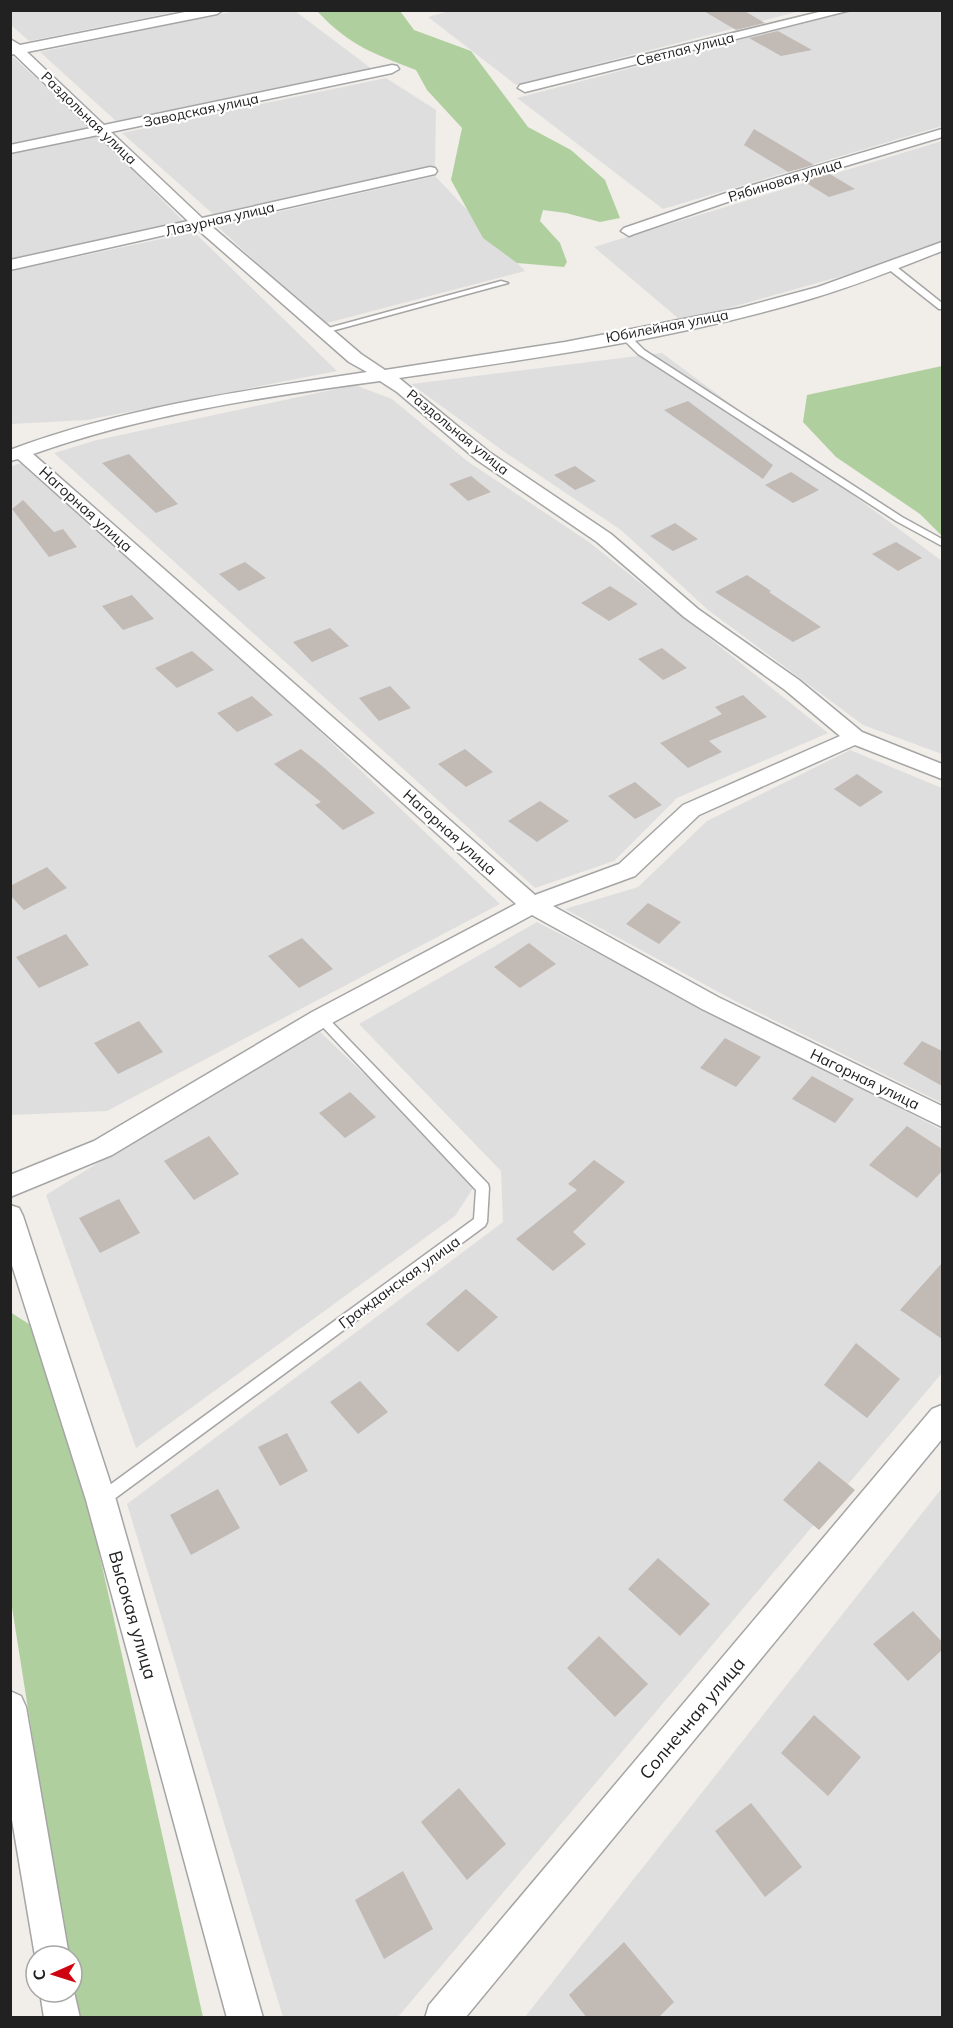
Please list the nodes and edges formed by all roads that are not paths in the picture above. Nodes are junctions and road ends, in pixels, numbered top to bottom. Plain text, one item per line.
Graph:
1 (217, 10) edge
2 (845, 10) edge
3 (13, 48) edge
4 (392, 69) dead end
5 (525, 88) dead end
6 (103, 131) junction
7 (942, 133) edge
8 (10, 149) edge
9 (429, 171) dead end
10 (200, 224) junction
11 (629, 231) dead end
12 (942, 246) edge
13 (10, 265) edge
14 (890, 266) junction
15 (504, 283) dead end
16 (942, 307) edge
17 (325, 330) junction
18 (624, 335) junction
19 (384, 375) junction
20 (16, 454) edge
21 (942, 543) edge
22 (855, 737) junction
23 (942, 772) edge
24 (532, 905) junction
25 (321, 1018) junction
26 (942, 1117) edge
27 (10, 1186) edge
28 (10, 1216) edge
29 (942, 1418) edge
30 (101, 1500) junction
31 (11, 1714) edge
32 (50, 1944) edge
33 (246, 2018) edge
34 (442, 2018) edge

1 - 3 street
2 - 5 street, Светлая улица
3 - 6 street, Раздольная улица
4 - 6 street, Заводская улица
6 - 8 street, Заводская улица
6 - 10 street, Раздольная улица
7 - 11 street, Рябиновая улица
9 - 10 street, Лазурная улица
10 - 13 street, Лазурная улица
10 - 17 street, Раздольная улица
12 - 14 street, Юбилейная улица
14 - 16 lane
14 - 18 street, Юбилейная улица
15 - 17 lane
17 - 19 street, Раздольная улица
18 - 19 street, Юбилейная улица
18 - 21 lane
19 - 20 street, Юбилейная улица
19 - 22 street, Раздольная улица
20 - 24 street, Нагорная улица
22 - 23 street, Раздольная улица
22 - 24 street
24 - 25 street
24 - 26 street, Нагорная улица
25 - 27 street
25 - 30 lane, Гражданская улица
28 - 30 street, Высокая улица
29 - 34 street, Солнечная улица
30 - 33 street, Высокая улица
31 - 32 street

